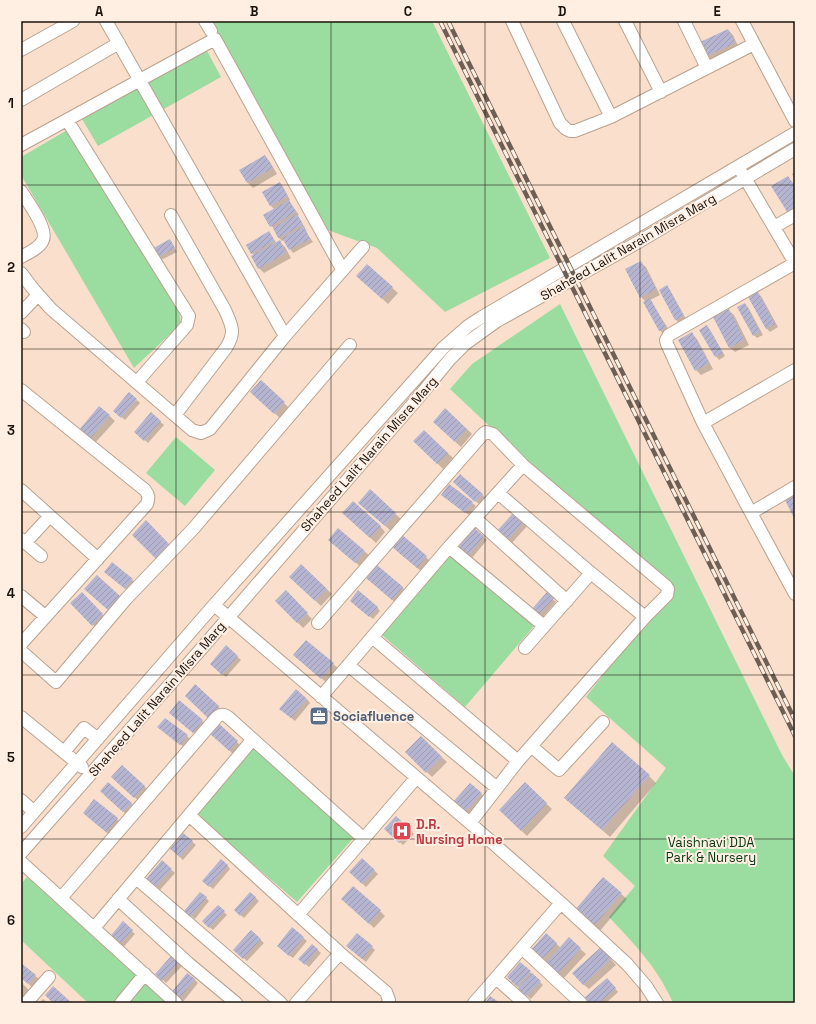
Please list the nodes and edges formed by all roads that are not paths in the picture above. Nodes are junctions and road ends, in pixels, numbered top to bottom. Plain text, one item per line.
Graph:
1 (72, 21) edge
2 (106, 21) edge
3 (512, 21) edge
4 (563, 21) edge
5 (625, 21) edge
6 (684, 21) edge
7 (742, 21) edge
8 (118, 43) junction
9 (754, 44) junction
10 (21, 50) edge
11 (707, 68) junction
12 (140, 80) junction
13 (661, 92) junction
14 (21, 100) edge
15 (612, 117) junction
16 (67, 120) junction
17 (795, 121) edge
18 (795, 133) edge
19 (21, 145) edge
20 (795, 150) edge
21 (738, 167) junction
22 (745, 179) junction
23 (22, 196) edge
24 (171, 215) dead end
25 (795, 215) edge
26 (774, 227) junction
27 (363, 246) dead end
28 (21, 257) edge
29 (795, 263) edge
30 (342, 269) junction
31 (21, 273) edge
32 (38, 295) junction
33 (21, 313) edge
34 (285, 336) junction
35 (350, 344) dead end
36 (795, 370) edge
37 (137, 382) junction
38 (21, 390) edge
39 (175, 415) junction
40 (703, 423) junction
41 (523, 464) junction
42 (795, 487) edge
43 (21, 490) edge
44 (498, 493) junction
45 (751, 513) junction
46 (50, 516) junction
47 (475, 518) junction
48 (23, 541) edge
49 (450, 547) junction
50 (40, 556) dead end
51 (98, 559) junction
52 (591, 573) junction
53 (795, 594) edge
54 (21, 596) edge
55 (567, 601) junction
56 (214, 605) junction
57 (45, 616) junction
58 (228, 617) junction
59 (645, 617) junction
60 (318, 623) dead end
61 (544, 626) junction
62 (372, 638) junction
63 (21, 644) edge
64 (525, 648) dead end
65 (21, 651) edge
66 (348, 665) junction
67 (321, 697) junction
68 (21, 717) edge
69 (603, 722) dead end
70 (98, 739) junction
71 (253, 739) junction
72 (531, 746) junction
73 (64, 752) junction
74 (518, 761) junction
75 (77, 763) junction
76 (91, 774) junction
77 (416, 778) junction
78 (497, 788) junction
79 (21, 800) edge
80 (34, 812) junction
81 (189, 815) junction
82 (470, 823) junction
83 (21, 827) edge
84 (364, 838) junction
85 (21, 853) edge
86 (21, 862) edge
87 (136, 878) junction
88 (61, 898) junction
89 (118, 899) junction
90 (561, 903) junction
91 (298, 915) junction
92 (94, 928) junction
93 (522, 948) junction
94 (340, 953) junction
95 (144, 974) junction
96 (49, 977) dead end
97 (496, 978) junction
98 (26, 1003) edge
99 (121, 1003) edge
100 (176, 1003) edge
101 (236, 1003) edge
102 (281, 1003) edge
103 (296, 1003) edge
104 (388, 1003) edge
105 (474, 1003) edge
106 (524, 1003) edge
107 (581, 1003) edge
108 (657, 1003) edge

1 - 10 street
2 - 8 street
3 - 15 street
4 - 15 street
5 - 13 street
6 - 11 street
7 - 9 street
8 - 12 street
8 - 14 street
9 - 11 street
9 - 17 street
11 - 13 street
12 - 16 street
12 - 30 street
12 - 34 street
13 - 15 street
16 - 19 street
16 - 37 street
18 - 21 street, Shaheed Lalit Narain Misra Marg
20 - 22 street, Shaheed Lalit Narain Misra Marg
21 - 22 street
21 - 56 street, Shaheed Lalit Narain Misra Marg
22 - 26 street
22 - 58 street, Shaheed Lalit Narain Misra Marg
23 - 28 street
24 - 39 street
25 - 26 street
26 - 29 street
27 - 30 street
29 - 40 street
30 - 34 street
31 - 32 street
32 - 33 street
32 - 37 street
34 - 39 street
35 - 65 street
36 - 40 street
37 - 39 street
38 - 51 street
40 - 45 street
41 - 44 street
41 - 59 street
41 - 60 street
42 - 45 street
43 - 46 street
44 - 47 street
44 - 52 street
45 - 53 street
46 - 48 street
46 - 51 street
47 - 49 street
47 - 55 street
48 - 50 street
49 - 61 street
49 - 62 street
51 - 57 street
52 - 55 street
52 - 59 street
54 - 57 street
55 - 61 street
56 - 58 street
56 - 70 street, Shaheed Lalit Narain Misra Marg
57 - 63 street
58 - 67 street
58 - 76 street, Shaheed Lalit Narain Misra Marg
59 - 72 street
61 - 64 street
62 - 66 street
62 - 74 street
66 - 67 street
66 - 78 street
67 - 77 street
68 - 73 street
69 - 72 street
70 - 73 street
70 - 75 street, Shaheed Lalit Narain Misra Marg
71 - 81 street
71 - 84 street
71 - 88 street
72 - 74 street
73 - 75 street
74 - 78 street
75 - 76 street
75 - 80 street, Shaheed Lalit Narain Misra Marg
76 - 85 street, Shaheed Lalit Narain Misra Marg
77 - 82 street
77 - 84 street
78 - 82 street
79 - 80 street
80 - 83 street, Shaheed Lalit Narain Misra Marg
81 - 87 street
81 - 91 street
82 - 90 street
84 - 91 street
86 - 88 street
87 - 89 street
87 - 102 street
88 - 92 street
89 - 92 street
89 - 101 street
90 - 93 street
90 - 108 street
91 - 94 street
92 - 95 street
93 - 97 street
93 - 107 street
94 - 103 street
94 - 104 street
95 - 99 street
95 - 100 street
96 - 98 street
97 - 105 street
97 - 106 street

